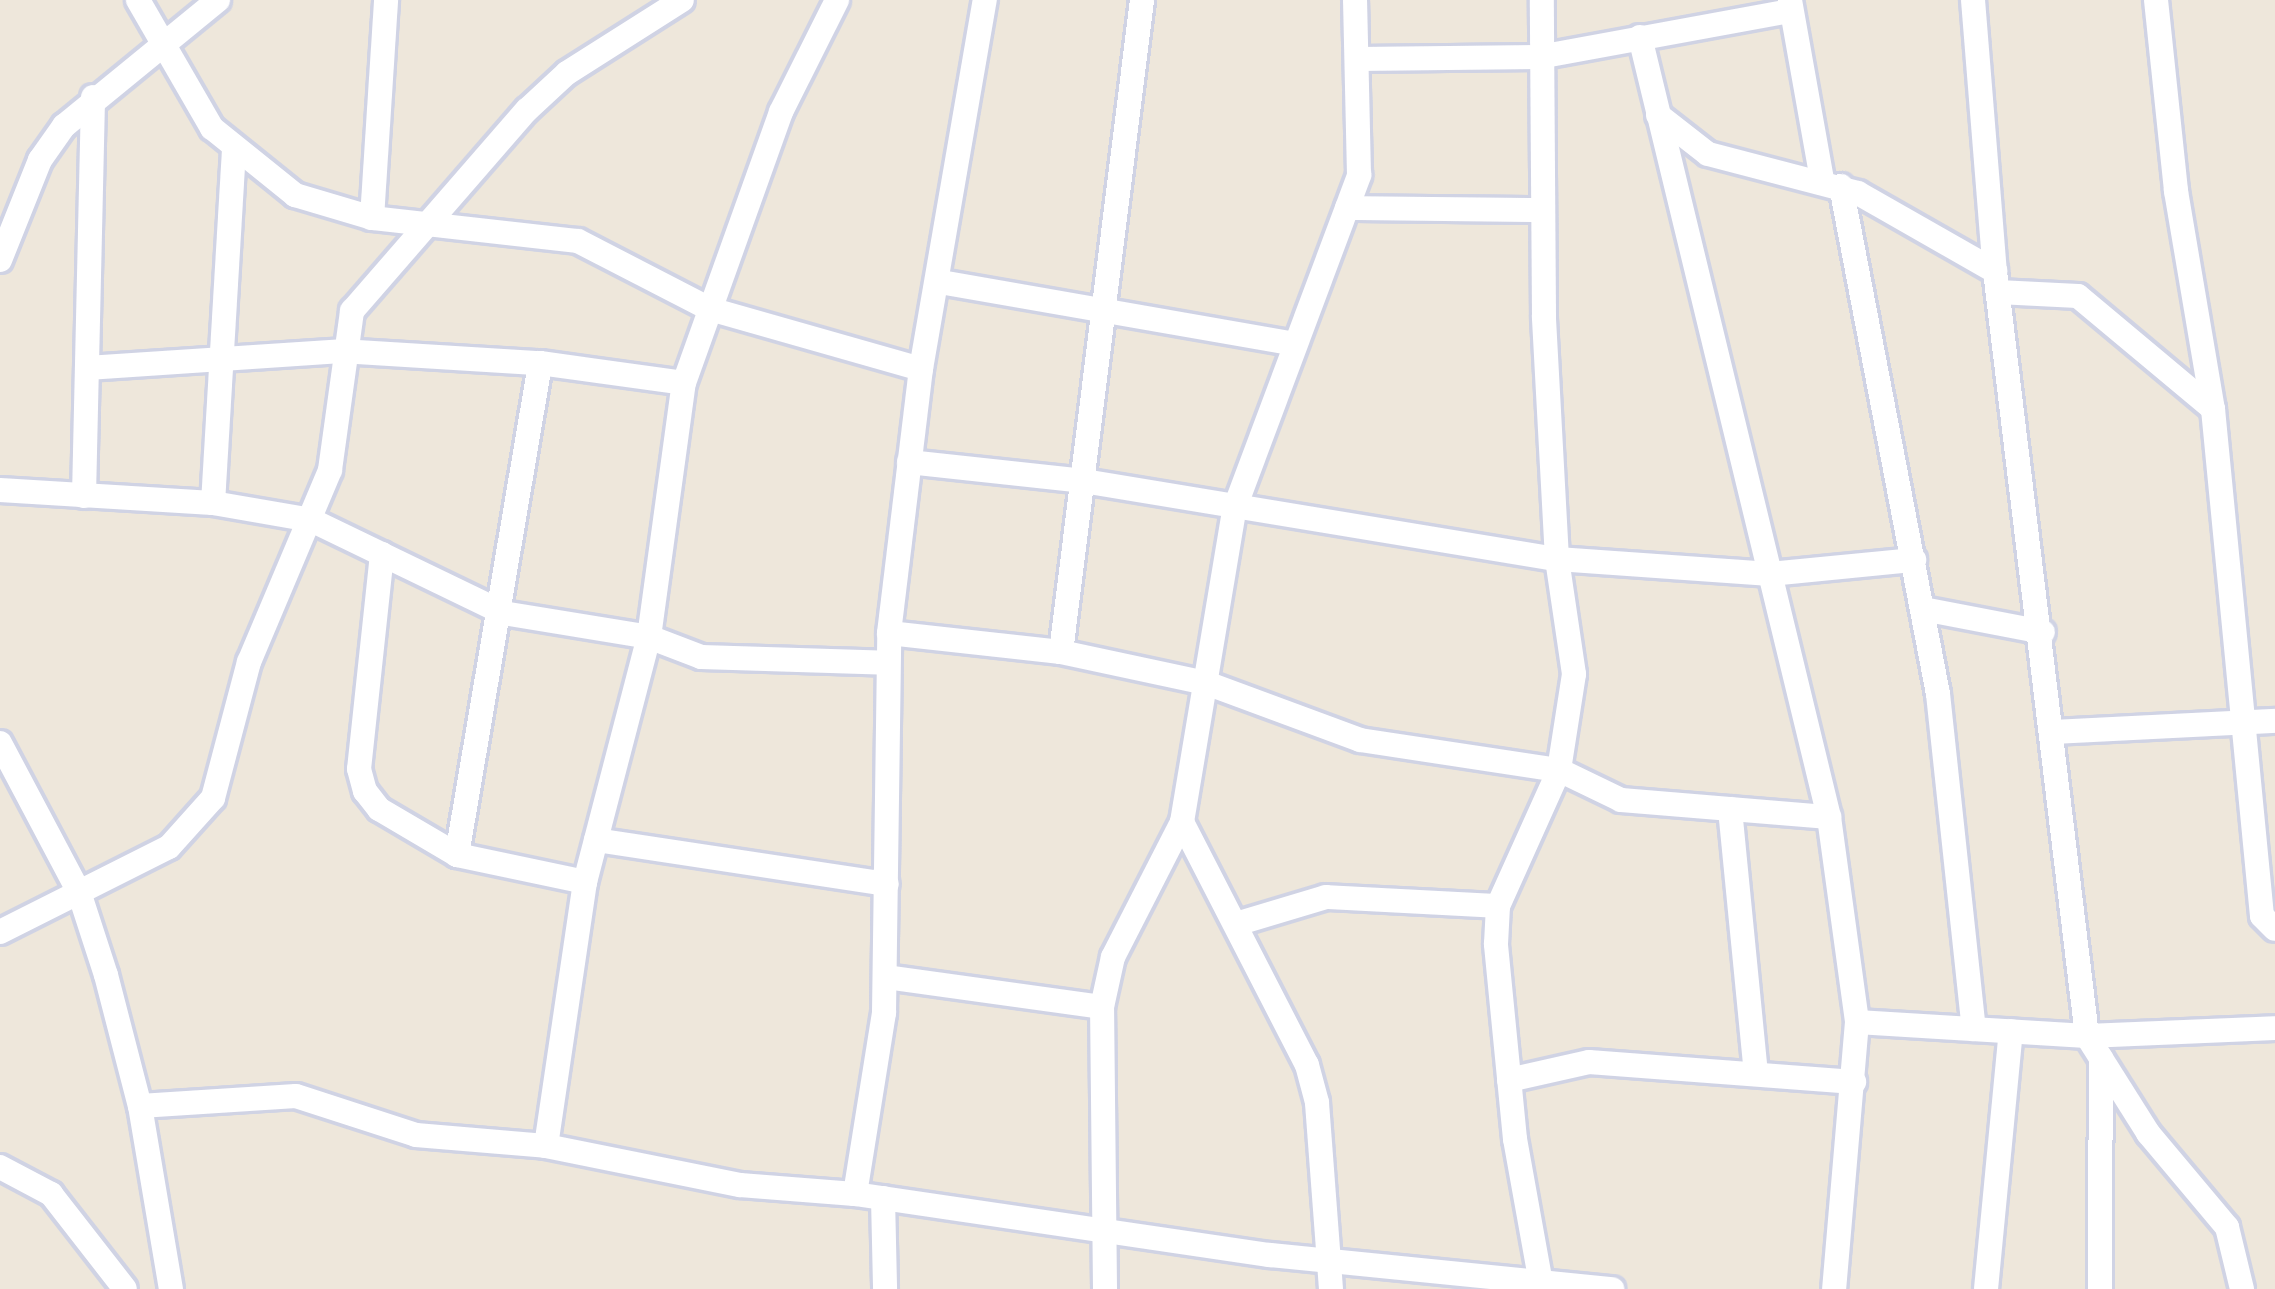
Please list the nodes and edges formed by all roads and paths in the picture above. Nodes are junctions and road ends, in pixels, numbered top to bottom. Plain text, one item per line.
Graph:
1 (138, 0) edge
2 (218, 0) edge
3 (386, 0) edge
4 (682, 0) edge
5 (837, 0) edge
6 (985, 0) edge
7 (1142, 0) edge
8 (1355, 0) edge
9 (1542, 0) edge
10 (1973, 0) edge
11 (2158, 1) edge
12 (1790, 6) edge
13 (1640, 37) junction
14 (167, 47) junction
15 (1539, 57) junction
16 (1358, 59) junction
17 (93, 97) junction
18 (1656, 113) junction
19 (234, 151) junction
20 (1832, 183) junction
21 (1347, 208) junction
22 (1541, 210) junction
23 (372, 218) junction
24 (422, 222) junction
25 (0, 260) edge
26 (1996, 281) junction
27 (940, 282) junction
28 (710, 309) junction
29 (1105, 310) junction
30 (1292, 344) junction
31 (341, 351) junction
32 (221, 353) junction
33 (540, 363) junction
34 (87, 368) junction
35 (921, 369) junction
36 (684, 383) junction
37 (2213, 409) junction
38 (909, 462) junction
39 (1084, 481) junction
40 (0, 490) edge
41 (84, 496) junction
42 (213, 503) junction
43 (1234, 510) junction
44 (311, 520) junction
45 (382, 554) junction
46 (1557, 559) junction
47 (1914, 560) junction
48 (1770, 574) junction
49 (1923, 609) junction
50 (503, 613) junction
51 (2043, 632) junction
52 (889, 633) junction
53 (650, 637) junction
54 (1061, 652) junction
55 (887, 663) junction
56 (1206, 683) junction
57 (2241, 721) junction
58 (2275, 721) edge
59 (2055, 732) junction
60 (0, 743) edge
61 (1559, 770) junction
62 (1730, 809) junction
63 (1828, 817) junction
64 (1181, 821) junction
65 (596, 840) junction
66 (458, 855) junction
67 (585, 883) junction
68 (886, 884) junction
69 (79, 892) junction
70 (1498, 906) junction
71 (1236, 924) junction
72 (2275, 929) edge
73 (0, 932) edge
74 (886, 977) junction
75 (1102, 1007) junction
76 (1857, 1022) junction
77 (2275, 1028) edge
78 (1974, 1029) junction
79 (2011, 1031) junction
80 (2094, 1047) junction
81 (1756, 1072) junction
82 (1509, 1080) junction
83 (1854, 1082) junction
84 (140, 1106) junction
85 (546, 1146) junction
86 (0, 1167) edge
87 (855, 1194) junction
88 (884, 1198) junction
89 (1105, 1229) junction
90 (1331, 1261) junction
91 (1541, 1286) edge
92 (125, 1289) edge
93 (171, 1289) edge
94 (885, 1289) edge
95 (1105, 1289) edge
96 (1331, 1289) edge
97 (1612, 1289) edge
98 (1834, 1289) edge
99 (1986, 1289) edge
100 (2101, 1289) edge
101 (2242, 1289) edge

1 - 14 street
2 - 14 street
3 - 23 street
4 - 24 street
5 - 28 street
6 - 27 street
7 - 29 street
8 - 16 street
9 - 15 street
10 - 26 street
11 - 37 street
12 - 13 street
12 - 20 street
13 - 15 street
13 - 18 street
14 - 17 street
14 - 19 street
15 - 16 street
15 - 22 street
16 - 21 street
17 - 25 street
17 - 34 street
18 - 20 street
18 - 48 street
19 - 23 street
19 - 32 street
20 - 26 street
20 - 47 street
21 - 22 street
21 - 30 street
22 - 46 street
23 - 24 street
24 - 28 street
24 - 31 street
26 - 37 street
26 - 51 street
27 - 29 street
27 - 35 street
28 - 35 street
28 - 36 street
29 - 30 street
29 - 39 street
30 - 43 street
31 - 32 street
31 - 33 street
31 - 44 street
32 - 34 street
32 - 42 street
33 - 36 street
33 - 50 street
34 - 41 street
35 - 38 street
36 - 53 street
37 - 57 street
38 - 39 street
38 - 52 street
39 - 43 street
39 - 54 street
40 - 41 street
41 - 42 street
42 - 44 street
43 - 46 street
43 - 56 street
44 - 45 street
44 - 69 street
45 - 50 street
45 - 66 street
46 - 48 street
46 - 61 street
47 - 48 street
47 - 49 street
48 - 63 street
49 - 51 street
49 - 78 street
50 - 53 street
50 - 66 street
51 - 59 street
52 - 54 street
52 - 55 street
53 - 55 street
53 - 65 street
54 - 56 street
55 - 68 street
56 - 61 street
56 - 64 street
57 - 58 street
57 - 59 street
57 - 72 street
59 - 80 street
60 - 69 street
61 - 62 street
61 - 70 street
62 - 63 street
62 - 81 street
63 - 76 street
64 - 71 street
64 - 75 street
65 - 67 street
65 - 68 street
66 - 67 street
67 - 85 street
68 - 74 street
69 - 73 street
69 - 84 street
70 - 71 street
70 - 82 street
71 - 90 street
74 - 75 street
74 - 87 street
75 - 89 street
76 - 78 street
76 - 83 street
77 - 80 street
78 - 79 street
79 - 80 street
79 - 99 street
80 - 100 street
80 - 101 street
81 - 82 street
81 - 83 street
82 - 91 street
83 - 98 street
84 - 85 street
84 - 93 street
85 - 87 street
86 - 92 street
87 - 88 street
88 - 89 street
88 - 94 street
89 - 90 street
89 - 95 street
90 - 91 street
90 - 96 street
91 - 97 street

